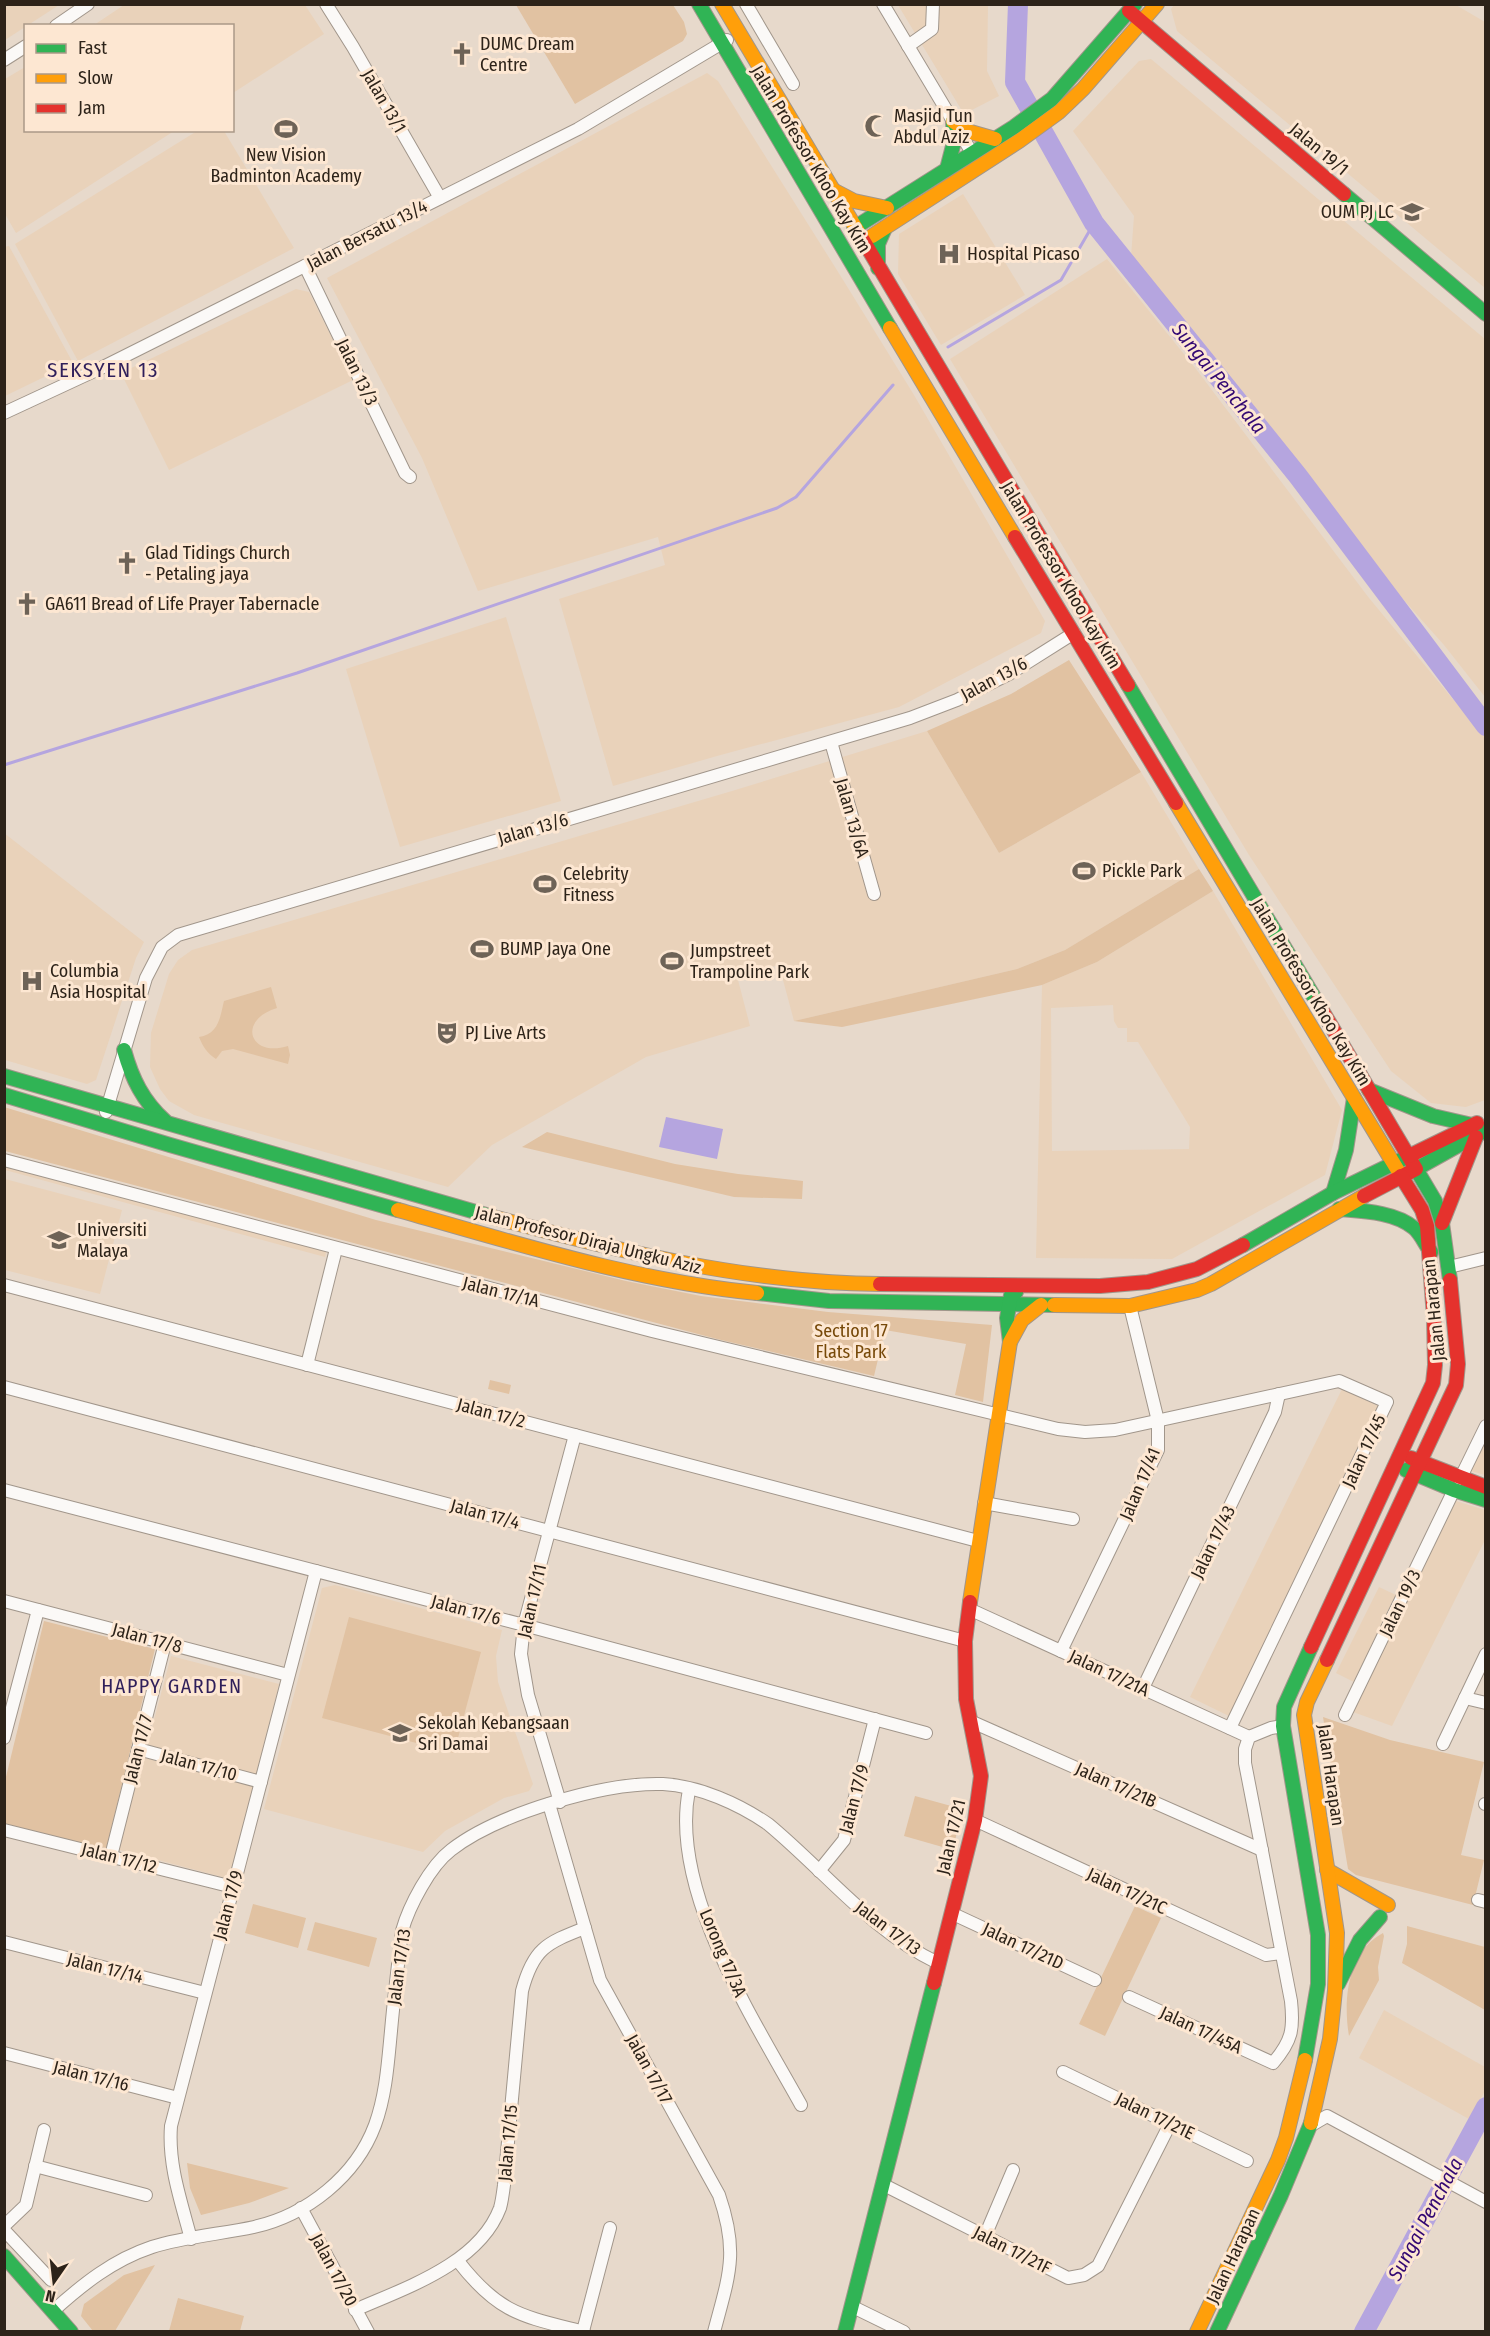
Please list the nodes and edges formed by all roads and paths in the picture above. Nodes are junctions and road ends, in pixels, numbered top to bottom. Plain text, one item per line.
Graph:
1 (88, 4) edge
2 (326, 4) edge
3 (699, 4) edge
4 (722, 4) edge
5 (746, 4) edge
6 (883, 4) edge
7 (933, 4) edge
8 (1157, 4) edge
9 (1132, 8) edge
10 (1143, 23) junction
11 (60, 24) edge
12 (738, 33) junction
13 (722, 43) junction
14 (908, 45) junction
15 (24, 47) edge
16 (4, 60) edge
17 (793, 84) dead end
18 (1055, 105) junction
19 (953, 122) junction
20 (995, 139) junction
21 (972, 153) junction
22 (999, 153) junction
23 (946, 169) junction
24 (963, 177) junction
25 (831, 189) junction
26 (810, 193) junction
27 (440, 198) junction
28 (887, 208) junction
29 (885, 228) junction
30 (857, 237) junction
31 (305, 266) junction
32 (878, 268) junction
33 (866, 287) junction
34 (1485, 314) edge
35 (4, 413) edge
36 (410, 477) dead end
37 (1074, 633) junction
38 (831, 742) junction
39 (874, 894) dead end
40 (124, 1050) junction
41 (4, 1076) edge
42 (1370, 1090) junction
43 (4, 1095) edge
44 (1354, 1098) junction
45 (108, 1106) junction
46 (1485, 1119) edge
47 (168, 1123) junction
48 (102, 1125) junction
49 (1478, 1131) edge
50 (4, 1160) edge
51 (1412, 1162) junction
52 (1394, 1164) junction
53 (1401, 1176) junction
54 (1333, 1193) junction
55 (1339, 1209) junction
56 (1442, 1223) junction
57 (336, 1249) junction
58 (1431, 1252) junction
59 (1485, 1258) edge
60 (1449, 1267) junction
61 (4, 1285) edge
62 (1038, 1286) junction
63 (1008, 1303) junction
64 (1041, 1305) junction
65 (1130, 1306) junction
66 (1010, 1342) junction
67 (307, 1365) junction
68 (4, 1387) edge
69 (1279, 1394) junction
70 (999, 1416) junction
71 (1158, 1421) junction
72 (1485, 1426) edge
73 (575, 1435) junction
74 (1399, 1460) junction
75 (1418, 1468) junction
76 (1457, 1484) junction
77 (1485, 1487) edge
78 (4, 1490) edge
79 (1485, 1500) edge
80 (984, 1503) junction
81 (1073, 1519) dead end
82 (549, 1531) junction
83 (978, 1541) junction
84 (316, 1571) junction
85 (4, 1601) edge
86 (969, 1609) junction
87 (38, 1610) junction
88 (524, 1625) junction
89 (965, 1641) junction
90 (165, 1643) junction
91 (1061, 1651) junction
92 (1485, 1654) edge
93 (288, 1675) junction
94 (1143, 1688) junction
95 (1465, 1698) junction
96 (1485, 1703) edge
97 (1345, 1715) dead end
98 (875, 1719) junction
99 (970, 1721) junction
100 (1283, 1726) junction
101 (1230, 1728) junction
102 (926, 1733) dead end
103 (1250, 1737) junction
104 (4, 1738) edge
105 (1443, 1744) dead end
106 (138, 1749) junction
107 (261, 1782) junction
108 (689, 1790) junction
109 (554, 1803) junction
110 (975, 1820) junction
111 (4, 1830) edge
112 (1262, 1850) junction
113 (111, 1856) junction
114 (1327, 1870) junction
115 (819, 1871) junction
116 (233, 1887) junction
117 (1388, 1905) dead end
118 (951, 1913) junction
119 (1380, 1917) dead end
120 (585, 1928) junction
121 (4, 1942) edge
122 (1281, 1953) junction
123 (938, 1963) junction
124 (1095, 1980) dead end
125 (1335, 1990) junction
126 (205, 1993) junction
127 (1129, 1997) dead end
128 (4, 2053) edge
129 (1063, 2072) dead end
130 (178, 2098) junction
131 (801, 2105) dead end
132 (1170, 2124) junction
133 (1310, 2126) junction
134 (44, 2130) dead end
135 (1247, 2161) dead end
136 (35, 2166) junction
137 (1013, 2170) dead end
138 (882, 2184) junction
139 (146, 2195) dead end
140 (1481, 2199) edge
141 (301, 2208) junction
142 (4, 2228) edge
143 (610, 2228) dead end
144 (985, 2236) junction
145 (191, 2239) junction
146 (4, 2256) edge
147 (458, 2261) junction
148 (51, 2280) dead end
149 (851, 2306) junction
150 (356, 2310) junction
151 (53, 2311) junction
152 (71, 2331) edge
153 (368, 2331) edge
154 (583, 2331) edge
155 (714, 2331) edge
156 (845, 2331) edge
157 (904, 2331) edge
158 (1197, 2331) edge
159 (1217, 2331) edge

1 - 11 street
2 - 27 street, Jalan 13/1
3 - 13 main road, Jalan Professor Khoo Kay Kim
4 - 12 main road, Jalan Professor Khoo Kay Kim
5 - 17 street
6 - 14 street
7 - 14 street
8 - 10 main road
9 - 10 main road, Jalan 19/1
9 - 18 main road
10 - 18 main road
10 - 34 main road, Jalan 19/1
12 - 13 street, Jalan Bersatu 13/4
12 - 25 main road, Jalan Professor Khoo Kay Kim
13 - 26 main road, Jalan Professor Khoo Kay Kim
13 - 27 street, Jalan Bersatu 13/4
14 - 19 street
15 - 16 street
18 - 20 main road
18 - 22 main road
19 - 20 main road
19 - 21 street
19 - 23 main road
20 - 21 main road
21 - 22 main road
21 - 23 main road
21 - 24 main road
22 - 24 main road
23 - 28 main road
24 - 29 main road
25 - 28 main road
25 - 30 main road, Jalan Professor Khoo Kay Kim
26 - 30 main road
26 - 33 main road, Jalan Professor Khoo Kay Kim
27 - 31 street, Jalan Bersatu 13/4
28 - 30 main road
29 - 30 main road
29 - 32 main road
30 - 32 main road, Jalan Professor Khoo Kay Kim
30 - 33 main road
31 - 35 street, Jalan Bersatu 13/4
31 - 36 street, Jalan 13/3
32 - 42 main road, Jalan Professor Khoo Kay Kim
33 - 37 main road, Jalan Professor Khoo Kay Kim
37 - 38 street, Jalan 13/6
37 - 44 main road, Jalan Professor Khoo Kay Kim
38 - 39 street, Jalan 13/6A
38 - 40 street, Jalan 13/6
40 - 45 street, Jalan 13/6
40 - 47 main road
41 - 45 main road, Jalan Profesor Diraja Ungku Aziz
42 - 49 main road
42 - 51 main road, Jalan Professor Khoo Kay Kim
43 - 48 main road, Jalan Profesor Diraja Ungku Aziz
44 - 52 main road, Jalan Professor Khoo Kay Kim
44 - 54 main road
45 - 47 main road, Jalan Profesor Diraja Ungku Aziz
45 - 48 street, Jalan 13/6
46 - 49 main road
47 - 62 main road, Jalan Profesor Diraja Ungku Aziz
48 - 63 main road, Jalan Profesor Diraja Ungku Aziz
49 - 51 main road
49 - 56 main road
50 - 57 street, Jalan 17/1A
51 - 52 main road, Jalan Profesor Diraja Ungku Aziz
51 - 53 main road, Jalan Profesor Diraja Ungku Aziz
51 - 56 main road, Jalan Harapan
52 - 53 main road, Jalan Professor Khoo Kay Kim
52 - 54 main road, Jalan Profesor Diraja Ungku Aziz
53 - 55 main road, Jalan Profesor Diraja Ungku Aziz
53 - 58 main road, Jalan Harapan
54 - 62 main road, Jalan Profesor Diraja Ungku Aziz
55 - 58 main road
55 - 65 main road, Jalan Profesor Diraja Ungku Aziz
56 - 60 main road, Jalan Harapan
57 - 67 street
57 - 70 street, Jalan 17/1A
58 - 74 main road, Jalan Harapan
59 - 60 street
60 - 75 main road, Jalan Harapan
61 - 67 street, Jalan 17/2
62 - 63 main road
63 - 64 main road, Jalan Profesor Diraja Ungku Aziz
63 - 66 main road, Jalan 17/21
64 - 65 main road, Jalan Profesor Diraja Ungku Aziz
64 - 66 main road, Jalan 17/21
65 - 71 street, Jalan 17/41
66 - 70 main road, Jalan 17/21
67 - 73 street, Jalan 17/2
68 - 82 street, Jalan 17/4
69 - 71 street, Jalan 17/45
69 - 94 street, Jalan 17/43
69 - 101 street, Jalan 17/45
70 - 71 street, Jalan 17/45
70 - 80 main road, Jalan 17/21
71 - 91 street, Jalan 17/41
72 - 76 street, Jalan 19/3
73 - 82 street, Jalan 17/11
73 - 83 street, Jalan 17/2
74 - 75 main road
74 - 100 main road, Jalan Harapan
75 - 76 main road
75 - 114 main road, Jalan Harapan
76 - 77 main road
76 - 79 main road
76 - 97 street, Jalan 19/3
78 - 84 street, Jalan 17/6
80 - 81 street
80 - 83 main road, Jalan 17/21
82 - 88 street, Jalan 17/11
82 - 89 street, Jalan 17/4
83 - 86 main road, Jalan 17/21
84 - 88 street, Jalan 17/6
84 - 93 street, Jalan 17/9
85 - 87 street, Jalan 17/8
86 - 89 main road, Jalan 17/21
86 - 91 street, Jalan 17/21A
87 - 90 street, Jalan 17/8
87 - 104 street
88 - 98 street, Jalan 17/6
88 - 109 street, Jalan 17/11
89 - 99 main road, Jalan 17/21
90 - 93 street, Jalan 17/8
90 - 106 street, Jalan 17/7
91 - 94 street, Jalan 17/21A
92 - 95 street
93 - 107 street, Jalan 17/9
94 - 101 street, Jalan 17/21A
95 - 96 street
95 - 105 street
98 - 102 street, Jalan 17/6
98 - 115 street, Jalan 17/9
99 - 110 main road, Jalan 17/21
99 - 112 street, Jalan 17/21B
100 - 103 street
100 - 158 main road, Jalan Harapan
101 - 103 street, Jalan 17/21A
103 - 112 street
106 - 107 street, Jalan 17/10
106 - 113 street, Jalan 17/7
107 - 116 street, Jalan 17/9
108 - 109 street, Jalan 17/13
108 - 115 street, Jalan 17/13
108 - 131 street, Lorong 17/3A
109 - 120 street, Jalan 17/17
109 - 141 street, Jalan 17/13
110 - 118 main road, Jalan 17/21
110 - 122 street, Jalan 17/21C
111 - 113 street, Jalan 17/12
112 - 122 street
113 - 116 street, Jalan 17/12
114 - 117 main road
114 - 125 main road, Jalan Harapan
115 - 123 street, Jalan 17/13
116 - 126 street, Jalan 17/9
118 - 123 main road, Jalan 17/21
118 - 124 street, Jalan 17/21D
119 - 125 main road
120 - 147 street, Jalan 17/15
120 - 155 street, Jalan 17/17
121 - 126 street, Jalan 17/14
122 - 127 street, Jalan 17/45A
123 - 138 main road, Jalan 17/21
125 - 133 main road, Jalan Harapan
126 - 130 street, Jalan 17/9
128 - 130 street, Jalan 17/16
129 - 132 street, Jalan 17/21E
130 - 145 street, Jalan 17/9
132 - 135 street, Jalan 17/21E
132 - 144 street, Jalan 17/21F
133 - 140 street
133 - 159 main road, Jalan Harapan
134 - 136 street
136 - 139 street
136 - 142 street
137 - 144 street
138 - 144 street, Jalan 17/21F
138 - 149 main road, Jalan 17/21
141 - 145 street, Jalan 17/13
141 - 150 street, Jalan 17/20
142 - 148 street
143 - 154 street
145 - 151 street, Jalan 17/13
146 - 151 main road
147 - 150 street, Jalan 17/15
147 - 154 street
149 - 156 main road, Jalan 17/21
149 - 157 street
150 - 153 street, Jalan 17/20
151 - 152 main road

